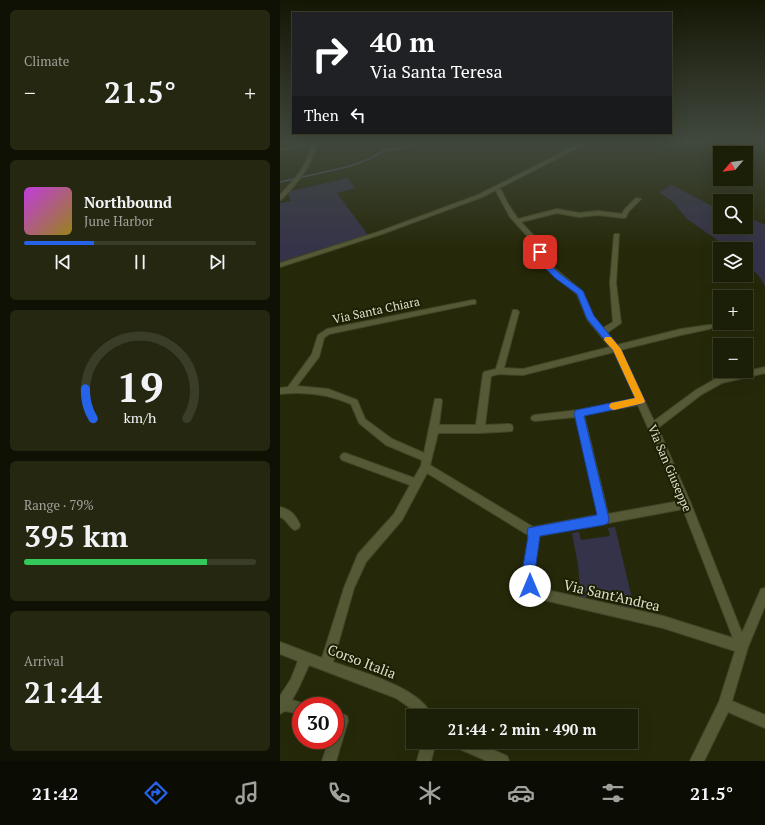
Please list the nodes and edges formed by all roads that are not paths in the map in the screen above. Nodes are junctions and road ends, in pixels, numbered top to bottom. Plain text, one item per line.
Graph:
1 (298, 178) edge
2 (518, 178) edge
3 (496, 192) junction
4 (280, 198) edge
5 (638, 199) dead end
6 (517, 221) junction
7 (616, 235) dead end
8 (280, 265) edge
9 (473, 302) dead end
10 (515, 312) dead end
11 (709, 327) dead end
12 (602, 332) junction
13 (616, 349) junction
14 (765, 370) edge
15 (499, 371) junction
16 (291, 390) junction
17 (280, 391) edge
18 (438, 401) dead end
19 (641, 401) junction
20 (579, 413) junction
21 (534, 418) dead end
22 (653, 427) junction
23 (509, 428) dead end
24 (434, 429) junction
25 (480, 429) junction
26 (345, 457) dead end
27 (426, 463) junction
28 (417, 483) junction
29 (686, 504) junction
30 (280, 512) edge
31 (604, 519) junction
32 (295, 525) dead end
33 (532, 532) junction
34 (765, 594) edge
35 (742, 647) junction
36 (280, 648) edge
37 (306, 657) junction
38 (326, 665) junction
39 (725, 704) junction
40 (281, 705) edge
41 (292, 707) edge
42 (421, 709) edge
43 (765, 722) edge
44 (333, 749) edge
45 (427, 749) edge
46 (475, 749) edge
47 (329, 761) edge
48 (424, 761) edge
49 (502, 761) edge
50 (697, 761) edge

1 - 4 street
2 - 3 street
3 - 6 street, Via San Giuseppe
3 - 8 street
5 - 6 street
6 - 12 street, Via San Giuseppe
7 - 12 street
9 - 16 street, Via Santa Chiara
10 - 15 street
11 - 13 street
12 - 13 street, Via San Giuseppe
13 - 15 street
13 - 19 street, Via San Giuseppe
14 - 22 street
15 - 25 street
16 - 17 street
16 - 27 street
18 - 24 street
19 - 20 street
19 - 22 street, Via San Giuseppe
20 - 21 street
20 - 31 street
22 - 29 street, Via San Giuseppe
23 - 25 street
24 - 25 street
24 - 27 street
26 - 28 street
27 - 28 street
27 - 33 street
28 - 38 street
29 - 31 street
29 - 35 street, Via San Giuseppe
30 - 32 street
31 - 33 street
33 - 35 street, Via Sant'Andrea
34 - 35 street
35 - 39 street
36 - 37 street, Corso Italia
37 - 38 street, Corso Italia
37 - 40 street
38 - 42 street, Corso Italia
39 - 43 street
39 - 50 street
40 - 41 street
44 - 47 street
45 - 48 street
46 - 49 street

